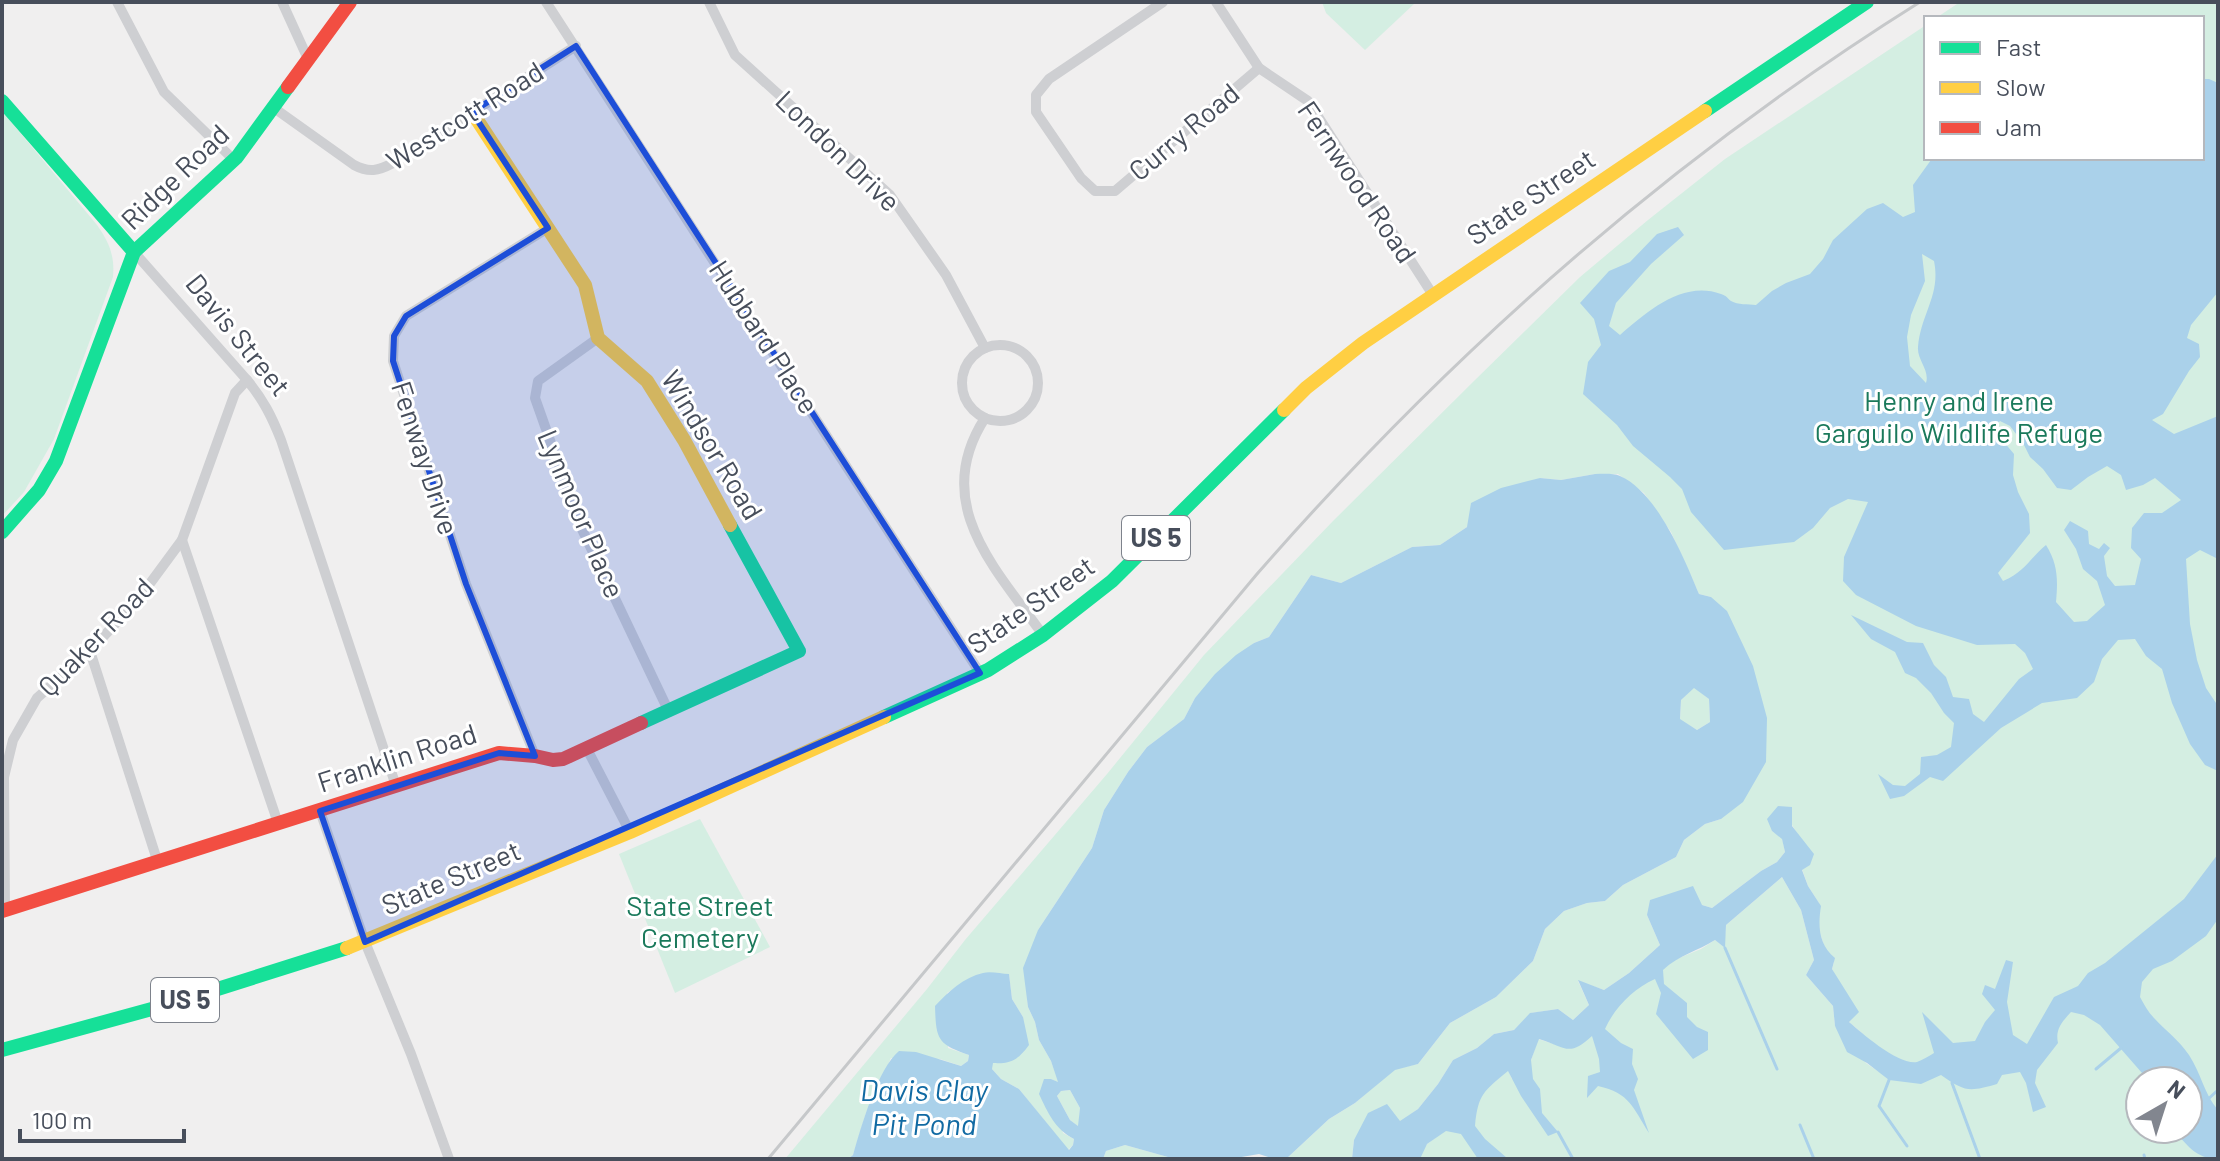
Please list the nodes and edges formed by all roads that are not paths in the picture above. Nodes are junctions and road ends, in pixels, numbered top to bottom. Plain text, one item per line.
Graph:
1 (117, 2) edge
2 (282, 2) edge
3 (350, 2) edge
4 (546, 2) edge
5 (709, 2) edge
6 (1163, 2) edge
7 (1216, 2) edge
8 (1867, 2) edge
9 (576, 46) junction
10 (308, 59) junction
11 (1259, 68) junction
12 (2, 101) edge
13 (274, 108) junction
14 (472, 112) junction
15 (234, 160) junction
16 (548, 228) junction
17 (134, 252) junction
18 (1433, 295) junction
19 (598, 338) junction
20 (985, 348) junction
21 (247, 380) junction
22 (985, 418) junction
23 (2, 532) edge
24 (182, 540) junction
25 (1043, 635) junction
26 (90, 651) junction
27 (799, 651) joint
28 (980, 673) junction
29 (669, 712) junction
30 (587, 749) junction
31 (535, 756) junction
32 (396, 786) junction
33 (320, 811) junction
34 (278, 823) junction
35 (630, 832) junction
36 (158, 863) junction
37 (3, 910) edge
38 (365, 942) junction
39 (2, 1050) edge
40 (449, 1159) edge

1 - 15 street
2 - 10 street
3 - 10 main road, Ridge Road
4 - 9 street, Hubbard Place
5 - 20 street, London Drive
6 - 11 street, Curry Road
7 - 11 street, Fernwood Road
8 - 18 main road, State Street / US 5
9 - 14 street, Westcott Road
9 - 28 street, Hubbard Place
10 - 13 main road, Ridge Road
11 - 18 street, Fernwood Road
12 - 17 main road, Davis Street
13 - 14 street, Westcott Road
13 - 15 main road, Ridge Road
14 - 16 main road
15 - 17 main road, Ridge Road
16 - 19 main road
16 - 31 street, Fenway Drive
17 - 21 street, Davis Street
17 - 23 main road, Ridge Road
18 - 25 main road, State Street / US 5
19 - 27 main road, Windsor Road
19 - 29 street, Lynmoor Place
20 - 22 street
20 - 22 street
21 - 24 street, Quaker Road
21 - 32 street, Davis Street
22 - 25 street
24 - 26 street, Quaker Road
24 - 34 street
25 - 28 main road, State Street / US 5
26 - 36 street
26 - 37 street, Quaker Road
27 - 29 main road, Franklin Road
28 - 35 main road, State Street / US 5
29 - 30 main road, Franklin Road
30 - 31 main road, Franklin Road
30 - 35 street
31 - 32 main road, Franklin Road
32 - 33 main road, Franklin Road
33 - 34 main road, Franklin Road
33 - 38 street
34 - 36 main road, Franklin Road
35 - 38 main road, State Street / US 5
36 - 37 main road, Franklin Road
38 - 39 main road, State Street / US 5
38 - 40 street

